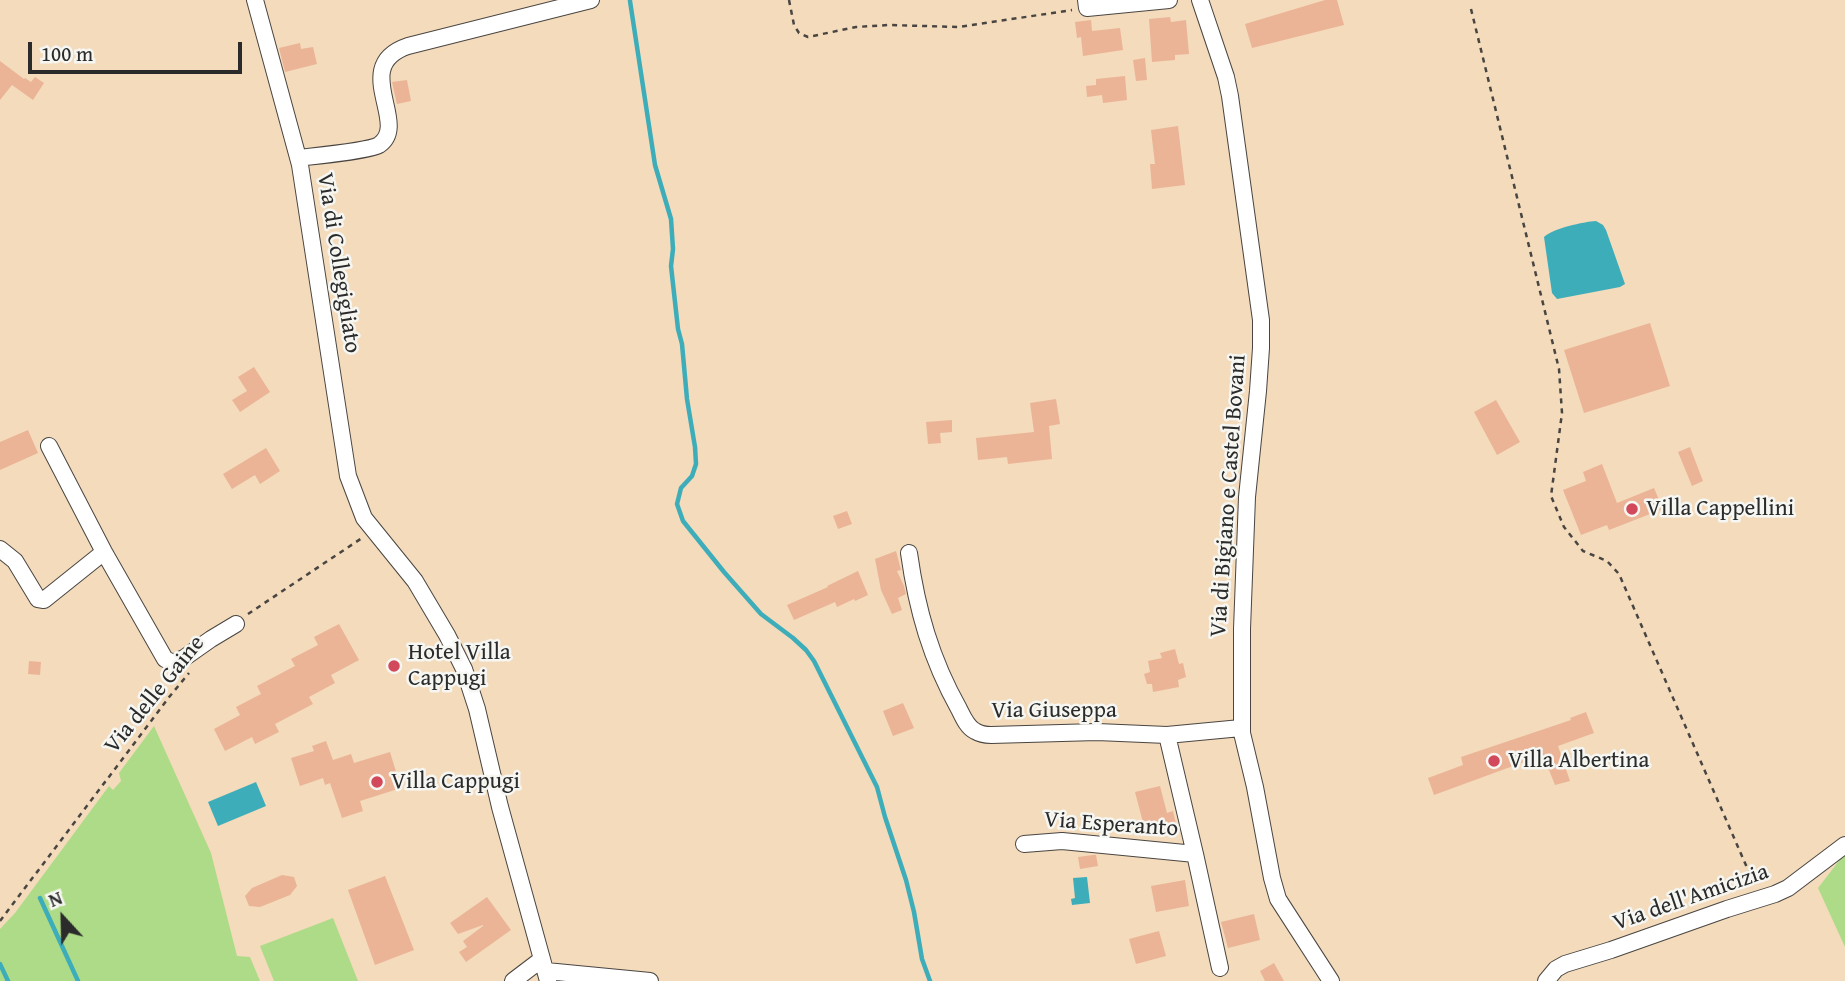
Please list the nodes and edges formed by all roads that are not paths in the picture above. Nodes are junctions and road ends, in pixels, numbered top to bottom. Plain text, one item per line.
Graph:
1 (255, 0) edge
2 (591, 0) edge
3 (1169, 0) edge
4 (1200, 0) edge
5 (1087, 4) edge
6 (298, 158) junction
7 (50, 446) dead end
8 (0, 549) edge
9 (104, 552) junction
10 (909, 553) dead end
11 (236, 624) road end
12 (1241, 729) junction
13 (1167, 735) junction
14 (1024, 844) dead end
15 (1845, 845) edge
16 (1195, 854) junction
17 (1220, 968) dead end
18 (545, 971) edge
19 (513, 981) edge
20 (650, 981) edge
21 (1331, 981) edge
22 (1546, 981) edge

1 - 6 street, Via di Collegigliato
2 - 6 street
3 - 5 street
4 - 12 street, Via di Bigiano e Castel Bovani
6 - 18 street, Via di Collegigliato
7 - 9 street
8 - 9 street
9 - 11 street
10 - 13 street, Via Giuseppa
12 - 13 street, Via Giuseppa
12 - 21 street, Via di Bigiano e Castel Bovani
13 - 16 street, Via Esperanto
14 - 16 street, Via Esperanto
15 - 22 street, Via dell'Amicizia
16 - 17 street, Via Esperanto
18 - 19 street
18 - 20 street

